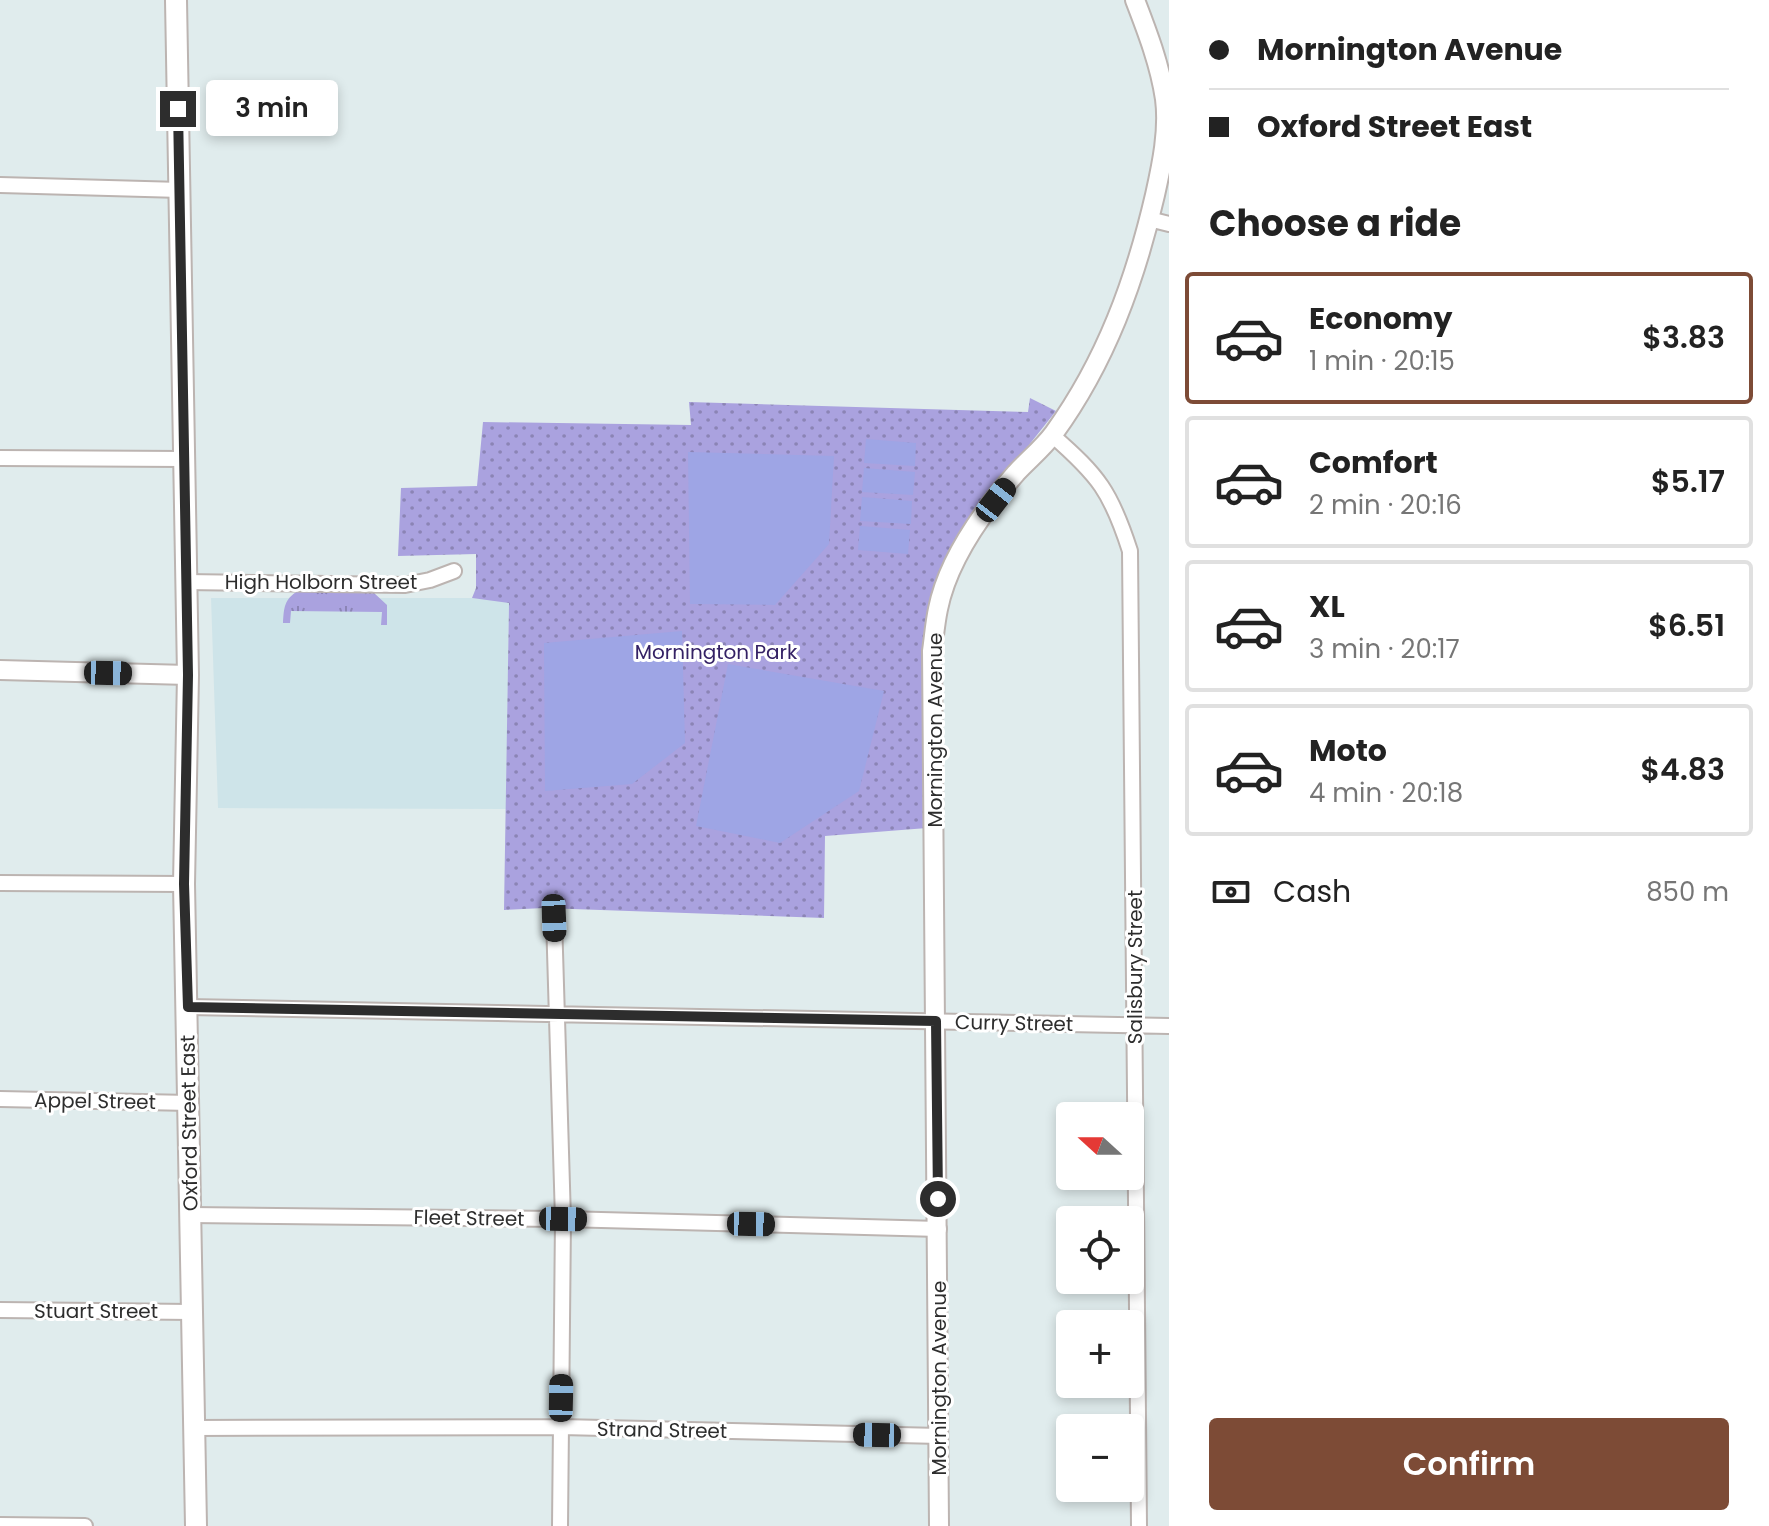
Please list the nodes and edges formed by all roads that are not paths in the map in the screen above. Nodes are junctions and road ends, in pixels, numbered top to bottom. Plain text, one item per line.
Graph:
1 (176, 0) edge
2 (1135, 0) edge
3 (0, 185) edge
4 (181, 190) junction
5 (1149, 219) junction
6 (1169, 224) edge
7 (1052, 435) junction
8 (0, 458) edge
9 (183, 459) junction
10 (454, 571) dead end
11 (186, 582) junction
12 (0, 670) edge
13 (188, 675) junction
14 (0, 883) edge
15 (184, 884) junction
16 (554, 918) dead end
17 (188, 1007) junction
18 (558, 1014) junction
19 (936, 1021) junction
20 (1135, 1026) junction
21 (1169, 1026) edge
22 (0, 1099) edge
23 (190, 1103) junction
24 (191, 1215) junction
25 (563, 1219) junction
26 (939, 1229) junction
27 (0, 1310) edge
28 (192, 1312) junction
29 (561, 1427) junction
30 (192, 1428) junction
31 (940, 1436) junction
32 (0, 1525) edge
33 (85, 1526) edge
34 (196, 1526) edge
35 (560, 1526) edge
36 (939, 1526) edge
37 (1139, 1526) edge

1 - 4 main road, Oxford Street East
2 - 5 street, Mornington Avenue
3 - 4 street
4 - 9 main road, Oxford Street East
5 - 6 street
5 - 7 street, Mornington Avenue
7 - 19 street, Mornington Avenue
7 - 20 street, Salisbury Street
8 - 9 street
9 - 11 main road, Oxford Street East
10 - 11 street, High Holborn Street
11 - 13 main road, Oxford Street East
12 - 13 street
13 - 15 main road, Oxford Street East
14 - 15 street
15 - 17 main road, Oxford Street East
16 - 18 street
17 - 18 street, Curry Street
17 - 23 main road, Oxford Street East
18 - 19 street, Curry Street
18 - 25 street
19 - 20 street, Curry Street
19 - 26 street, Mornington Avenue
20 - 21 street, Curry Street
20 - 37 street, Salisbury Street
22 - 23 street, Appel Street
23 - 24 main road, Oxford Street East
24 - 25 street, Fleet Street
24 - 28 main road, Oxford Street East
25 - 26 street, Fleet Street
25 - 29 street
26 - 31 street, Mornington Avenue
27 - 28 street, Stuart Street
28 - 30 main road, Oxford Street East
29 - 30 street, Strand Street
29 - 31 street, Strand Street
29 - 35 street
30 - 34 main road, Oxford Street East
31 - 36 street, Mornington Avenue
32 - 33 street

